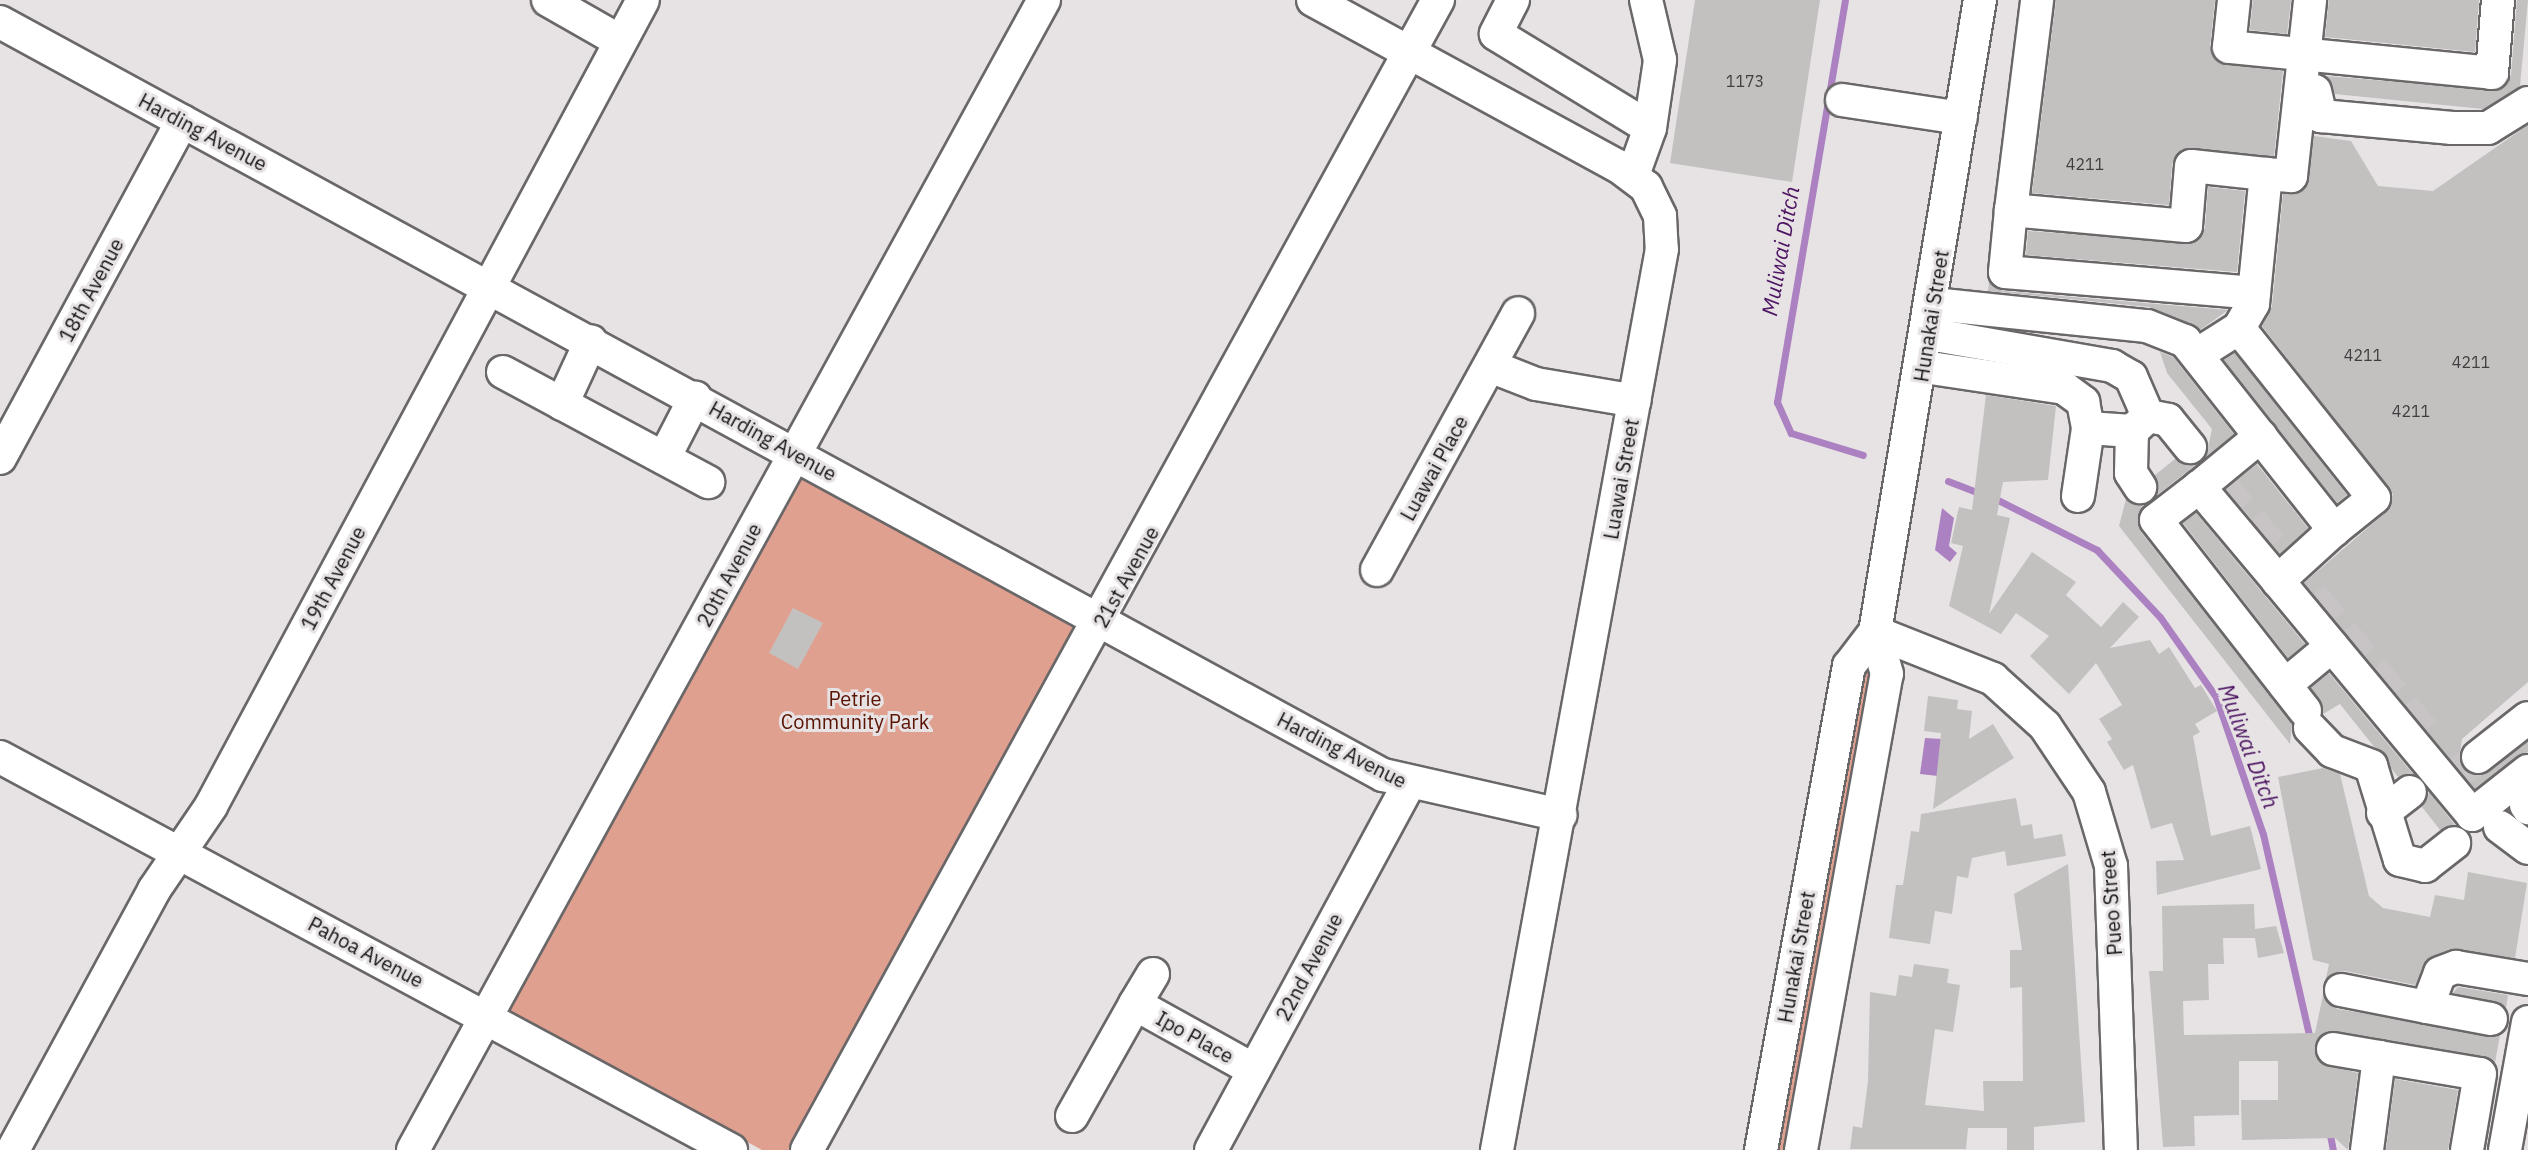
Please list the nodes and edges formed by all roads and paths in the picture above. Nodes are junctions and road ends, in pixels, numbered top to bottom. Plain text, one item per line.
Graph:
1 (548, 0) edge
2 (643, 0) edge
3 (1044, 0) edge
4 (1313, 0) edge
5 (1438, 0) edge
6 (1513, 0) edge
7 (1646, 0) edge
8 (1980, 0) edge
9 (2037, 0) edge
10 (2234, 0) edge
11 (2310, 0) edge
12 (2498, 0) edge
13 (0, 22) edge
14 (620, 41) junction
15 (1411, 52) junction
16 (2304, 55) junction
17 (2315, 91) dead end
18 (1842, 100) dead end
19 (2528, 103) edge
20 (1961, 118) junction
21 (182, 121) junction
22 (1650, 128) junction
23 (2266, 174) junction
24 (1633, 175) junction
25 (2011, 210) junction
26 (489, 285) junction
27 (2254, 293) junction
28 (1518, 313) dead end
29 (1931, 319) junction
30 (2239, 328) junction
31 (591, 341) junction
32 (2198, 354) junction
33 (1490, 366) junction
34 (1924, 367) junction
35 (503, 372) dead end
36 (695, 398) junction
37 (1635, 401) junction
38 (562, 404) junction
39 (2140, 423) junction
40 (2088, 428) junction
41 (2261, 436) junction
42 (2190, 447) tunnel mouth
43 (795, 453) junction
44 (0, 458) edge
45 (664, 458) junction
46 (708, 482) dead end
47 (2140, 487) dead end
48 (2199, 487) junction
49 (2078, 496) dead end
50 (2334, 530) junction
51 (1377, 570) dead end
52 (2278, 581) junction
53 (1102, 622) junction
54 (1875, 632) junction
55 (2332, 646) junction
56 (2285, 685) junction
57 (2526, 723) edge
58 (2487, 756) tunnel mouth
59 (0, 757) edge
60 (2528, 771) edge
61 (1408, 785) junction
62 (2410, 792) dead end
63 (2383, 813) junction
64 (1561, 815) junction
65 (2500, 827) dead end
66 (2454, 843) dead end
67 (2528, 848) edge
68 (179, 853) junction
69 (1153, 974) dead end
70 (2528, 979) edge
71 (2341, 990) dead end
72 (1135, 1004) junction
73 (2427, 1007) junction
74 (490, 1019) junction
75 (2491, 1019) dead end
76 (2528, 1022) edge
77 (2333, 1049) dead end
78 (2379, 1057) junction
79 (1254, 1070) junction
80 (1072, 1116) dead end
81 (825, 1135) edge
82 (13, 1150) edge
83 (413, 1150) edge
84 (731, 1150) edge
85 (807, 1150) edge
86 (1211, 1150) edge
87 (1497, 1150) edge
88 (1761, 1150) edge
89 (1801, 1150) edge
90 (2121, 1150) edge
91 (2367, 1150) edge
92 (2467, 1150) edge
93 (2505, 1150) edge

1 - 14 street
2 - 14 street, 19th Avenue
3 - 43 street, 20th Avenue
4 - 15 street, Luawai Street
5 - 15 street, 21st Avenue
6 - 22 street
7 - 22 street
8 - 20 street, Hunakai Street
9 - 25 street
10 - 16 street
11 - 16 street
12 - 16 street
13 - 21 street, Harding Avenue
14 - 26 street, 19th Avenue
15 - 24 street, Luawai Street
15 - 53 street, 21st Avenue
16 - 23 street
17 - 19 street
18 - 20 street
20 - 29 street, Hunakai Street
21 - 26 street, Harding Avenue
21 - 44 street, 18th Avenue
22 - 24 street
23 - 25 street
23 - 27 street
24 - 37 street, Luawai Street
25 - 27 street
26 - 31 street, Harding Avenue
26 - 68 street, 19th Avenue
27 - 30 street
28 - 33 street, Luawai Place
29 - 32 street
29 - 34 street, Hunakai Street
29 - 39 street
30 - 32 street
30 - 50 street
31 - 36 street, Harding Avenue
31 - 38 street
32 - 41 street
33 - 37 street
33 - 51 street, Luawai Place
34 - 40 street
34 - 54 street, Hunakai Street
35 - 38 street
36 - 43 street, Harding Avenue
36 - 45 street
37 - 64 street, Luawai Street
38 - 45 street
39 - 40 street
39 - 42 street
39 - 47 street
40 - 49 street
41 - 48 street
41 - 50 street
43 - 53 street, Harding Avenue
43 - 74 street, 20th Avenue
45 - 46 street
48 - 52 street
48 - 56 street
50 - 52 street
52 - 55 street
53 - 61 street, Harding Avenue
53 - 81 street, 21st Avenue
54 - 88 street, Hunakai Street
54 - 89 street, Hunakai Street
54 - 90 street, Pueo Street
55 - 56 street
55 - 60 street
56 - 63 street
57 - 58 street
59 - 68 street, Pahoa Avenue
61 - 64 street, Harding Avenue
61 - 79 street, 22nd Avenue
62 - 63 street
63 - 66 street
64 - 87 street, Luawai Street
65 - 67 street
68 - 74 street, Pahoa Avenue
68 - 82 street, 19th Avenue
69 - 72 street, Ipo Place
70 - 73 street
71 - 73 street
72 - 79 street, Ipo Place
72 - 80 street, Ipo Place
73 - 75 street
74 - 83 street, 20th Avenue
74 - 84 street, Pahoa Avenue
76 - 93 street
77 - 78 street
78 - 91 street
78 - 92 street
79 - 86 street, 22nd Avenue
81 - 85 street, 21st Avenue

